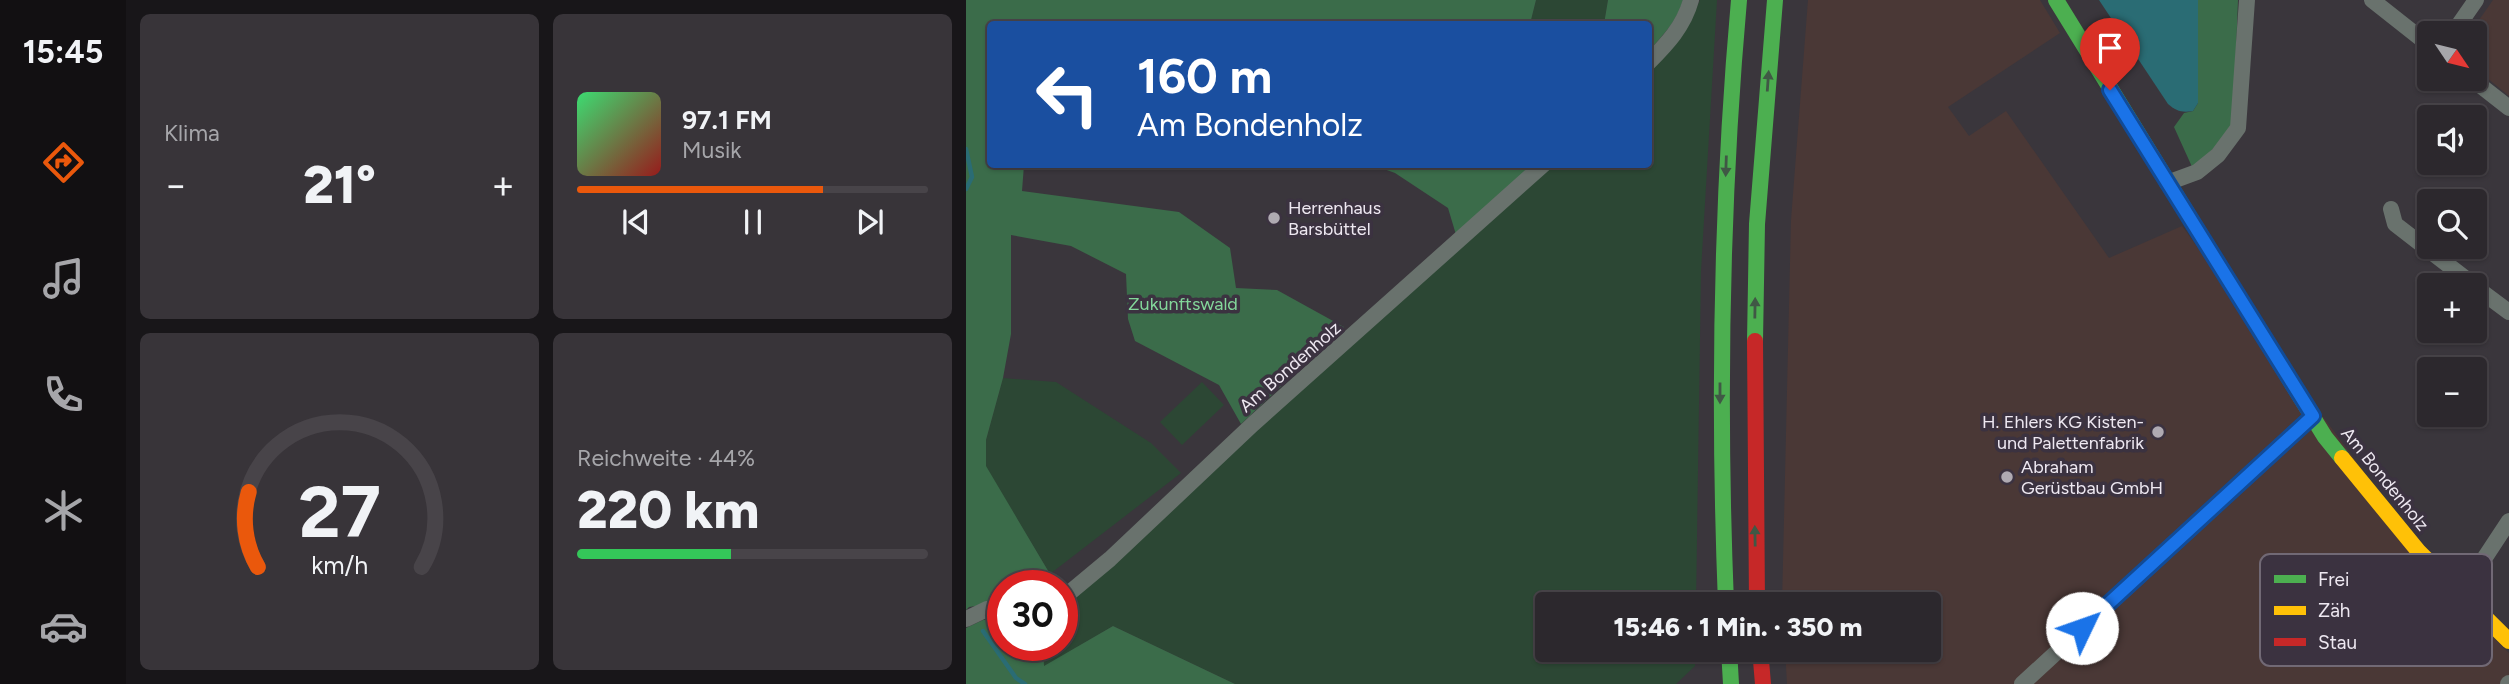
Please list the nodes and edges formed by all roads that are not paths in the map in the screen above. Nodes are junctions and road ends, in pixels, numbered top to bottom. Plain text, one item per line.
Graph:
1 (1691, 0) edge
2 (1739, 0) edge
3 (1775, 0) edge
4 (2056, 0) edge
5 (2247, 0) edge
6 (2372, 0) edge
7 (2476, 0) edge
8 (2461, 21) edge
9 (2417, 36) edge
10 (1652, 59) edge
11 (2487, 91) edge
12 (2509, 108) edge
13 (1540, 168) edge
14 (2167, 183) junction
15 (2391, 209) dead end
16 (2458, 273) edge
17 (2487, 295) edge
18 (2509, 312) edge
19 (2313, 416) junction
20 (2509, 521) edge
21 (2422, 554) edge
22 (2487, 554) edge
23 (1078, 586) edge
24 (1725, 592) edge
25 (1757, 592) edge
26 (987, 610) edge
27 (966, 619) edge
28 (2492, 624) edge
29 (2509, 641) edge
30 (1730, 662) edge
31 (1761, 662) edge
32 (1731, 684) edge
33 (1763, 684) edge
34 (2022, 684) edge

1 - 10 street
2 -> 24 main road
25 -> 3 main road
4 - 14 main road, Am Bondenholz
5 - 14 street
6 - 9 street
7 - 8 street
11 - 12 street
13 - 23 street, Am Bondenholz
14 - 19 main road, Am Bondenholz
15 - 16 street
17 - 18 street
19 - 21 main road, Am Bondenholz
19 - 34 street
20 - 22 street
26 - 27 street
28 - 29 main road, Am Bondenholz
30 - 32 main road
31 - 33 main road

